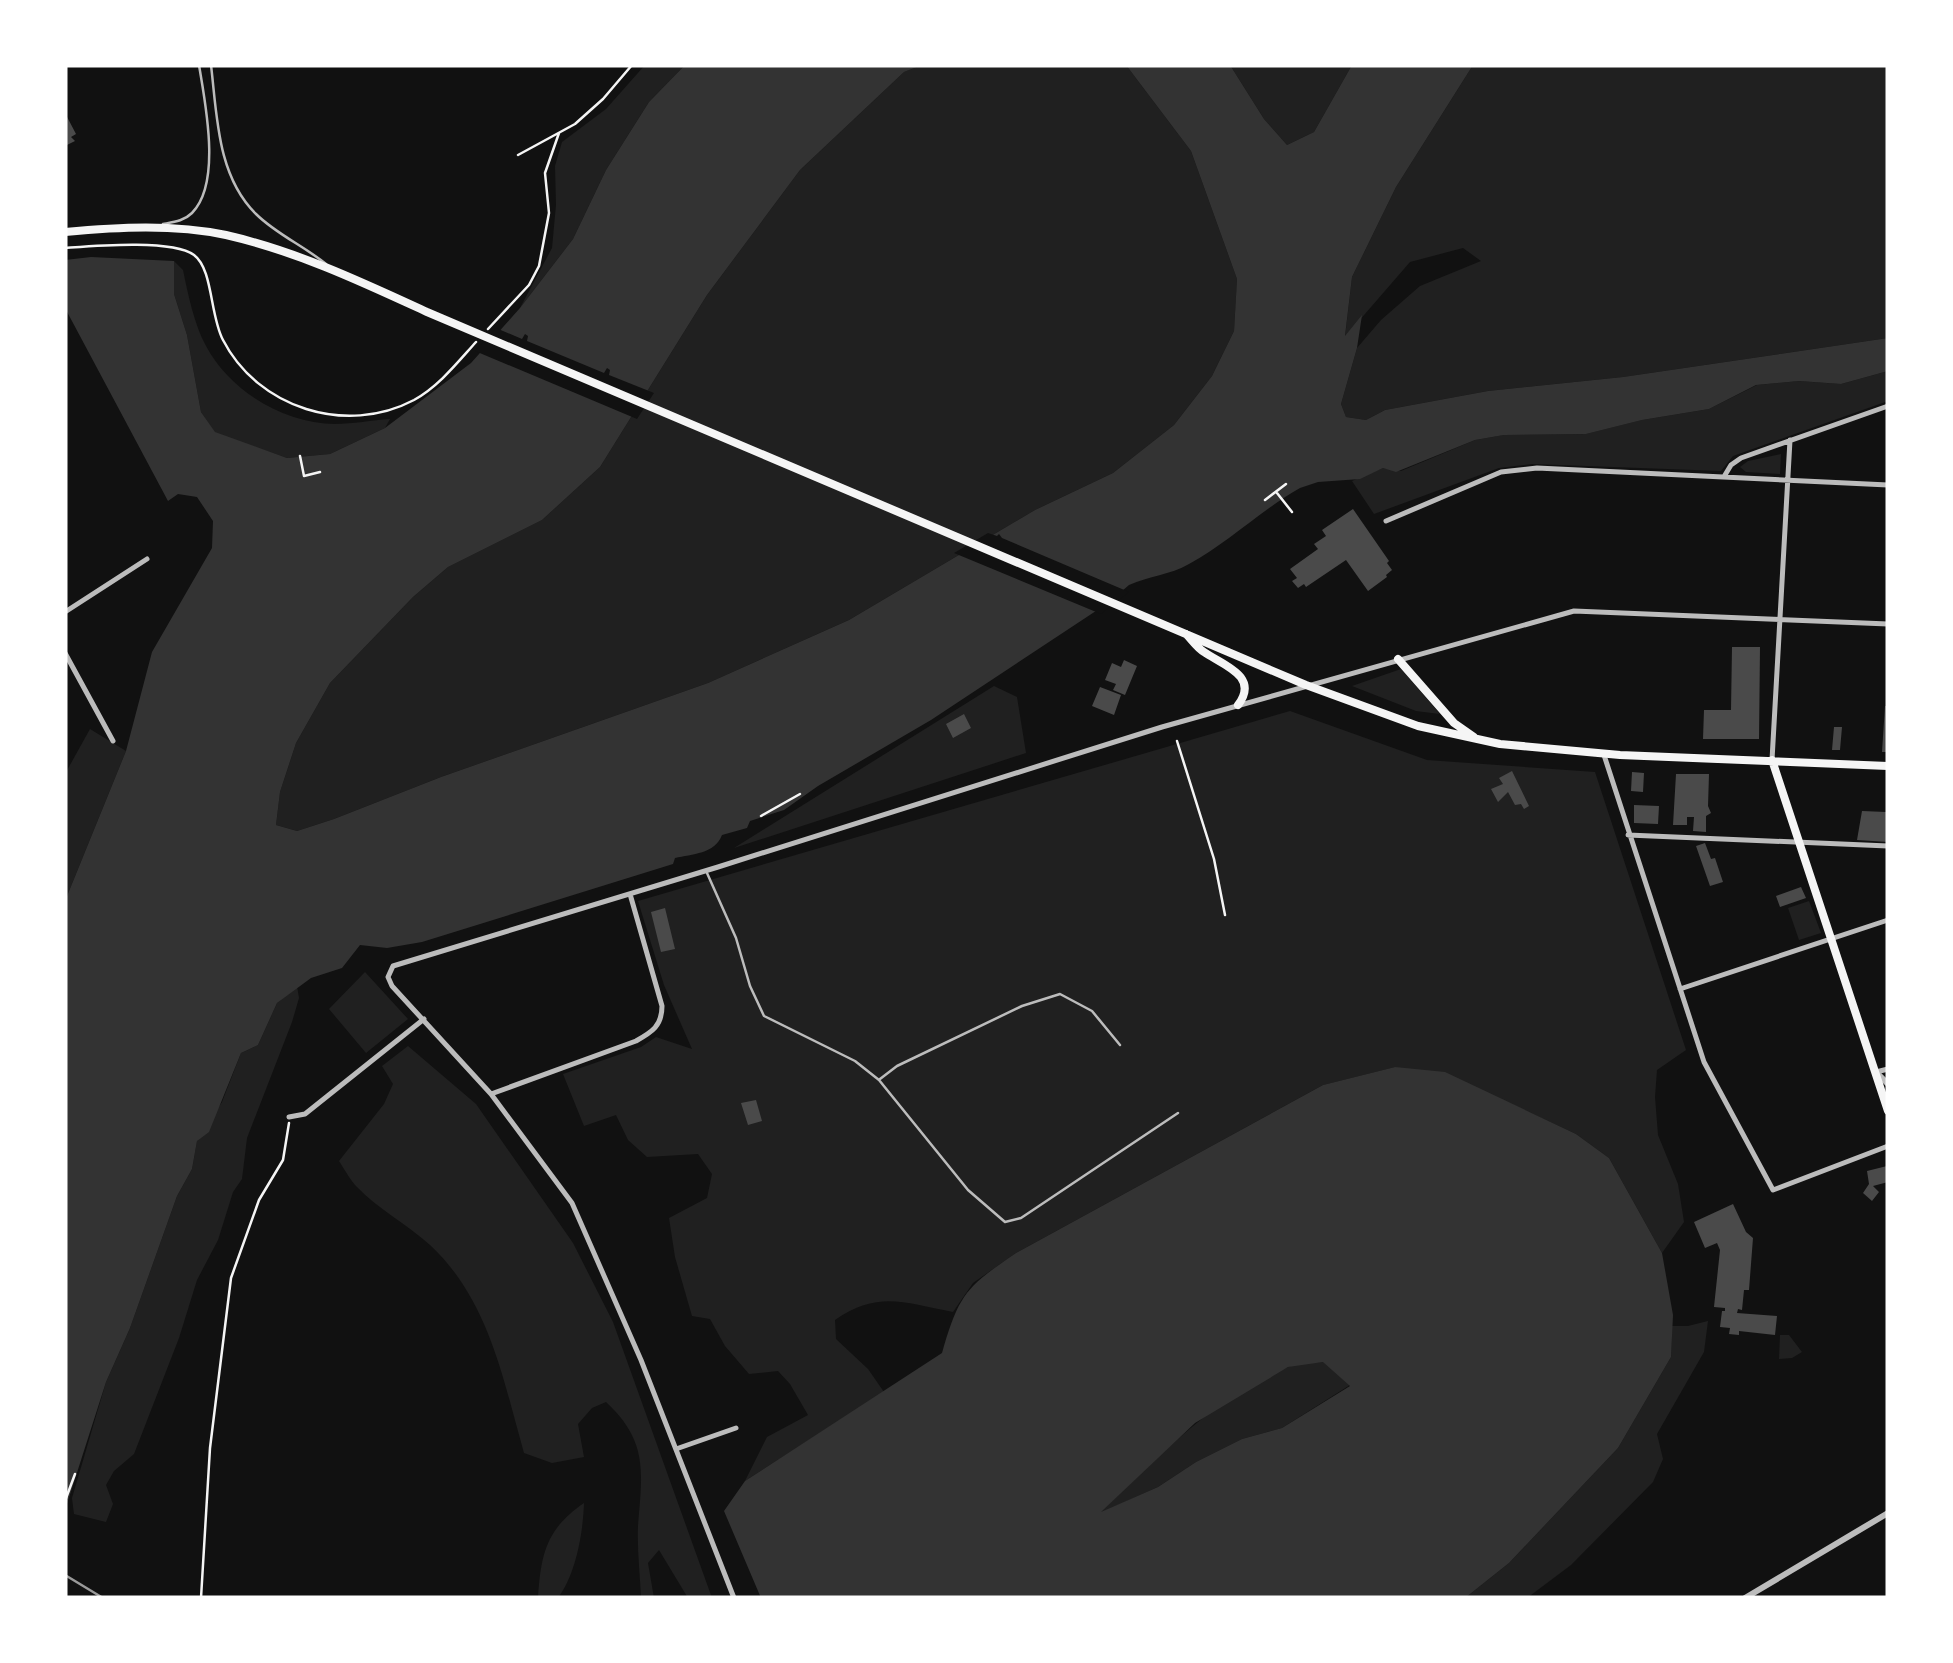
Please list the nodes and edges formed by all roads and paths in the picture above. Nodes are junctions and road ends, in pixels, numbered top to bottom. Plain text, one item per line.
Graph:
1 (199, 65) edge
2 (210, 65) edge
3 (632, 65) edge
4 (559, 133) junction
5 (518, 155) dead end
6 (144, 227) junction
7 (65, 232) edge
8 (65, 248) edge
9 (331, 268) junction
10 (488, 329) dead end
11 (477, 341) dead end
12 (1888, 406) edge
13 (1790, 440) junction
14 (300, 456) dead end
15 (320, 472) dead end
16 (1725, 475) junction
17 (1787, 480) junction
18 (1286, 484) dead end
19 (1888, 485) edge
20 (1276, 492) junction
21 (1265, 500) dead end
22 (1292, 512) dead end
23 (1386, 521) dead end
24 (147, 559) dead end
25 (65, 612) edge
26 (1780, 619) junction
27 (1888, 624) edge
28 (1183, 631) junction
29 (65, 653) edge
30 (1398, 659) junction
31 (1306, 685) junction
32 (1238, 704) junction
33 (114, 740) dead end
34 (1478, 740) junction
35 (1176, 741) dead end
36 (1603, 754) junction
37 (1772, 760) junction
38 (1888, 766) edge
39 (800, 794) dead end
40 (782, 804) junction
41 (784, 810) dead end
42 (762, 816) dead end
43 (1628, 834) junction
44 (1799, 842) junction
45 (1888, 846) edge
46 (706, 871) junction
47 (630, 894) junction
48 (1225, 915) dead end
49 (1888, 920) edge
50 (1830, 939) junction
51 (1680, 989) junction
52 (424, 1019) junction
53 (1120, 1045) dead end
54 (1888, 1069) edge
55 (1876, 1072) junction
56 (879, 1080) junction
57 (1888, 1084) edge
58 (490, 1094) junction
59 (1888, 1111) edge
60 (1178, 1113) dead end
61 (289, 1117) joint
62 (1888, 1146) edge
63 (736, 1428) dead end
64 (676, 1449) junction
65 (75, 1474) dead end
66 (65, 1501) edge
67 (1888, 1513) edge
68 (201, 1598) edge
69 (734, 1598) edge
70 (1745, 1598) edge

1 - 6 lane
2 - 9 lane
3 - 4 path
4 - 5 path
4 - 10 path
6 - 7 main road
6 - 9 main road
8 - 11 path
9 - 28 main road
12 - 13 street
13 - 16 street
13 - 17 street
14 - 15 path
16 - 17 street
16 - 23 street
17 - 19 street
17 - 26 street
18 - 20 path
20 - 21 path
20 - 22 path
24 - 25 street
26 - 27 street
26 - 30 street
26 - 37 street
28 - 31 main road
28 - 32 main road
29 - 33 street
30 - 31 street
30 - 34 main road
31 - 32 street
31 - 34 main road
32 - 46 street
34 - 36 main road
35 - 48 path
36 - 37 main road
36 - 43 street
37 - 38 main road
37 - 44 main road
39 - 40 path
40 - 41 path
40 - 42 path
43 - 44 street
43 - 51 street
44 - 45 street
44 - 50 main road
46 - 47 street
46 - 56 lane
47 - 52 street
47 - 58 street
49 - 50 street
50 - 51 street
50 - 55 main road
51 - 62 street
52 - 58 street
52 - 61 street
53 - 56 lane
54 - 55 street
55 - 57 street
55 - 59 main road
56 - 60 lane
58 - 64 street
61 - 68 path
63 - 64 street
64 - 69 street
65 - 66 path
67 - 70 street

